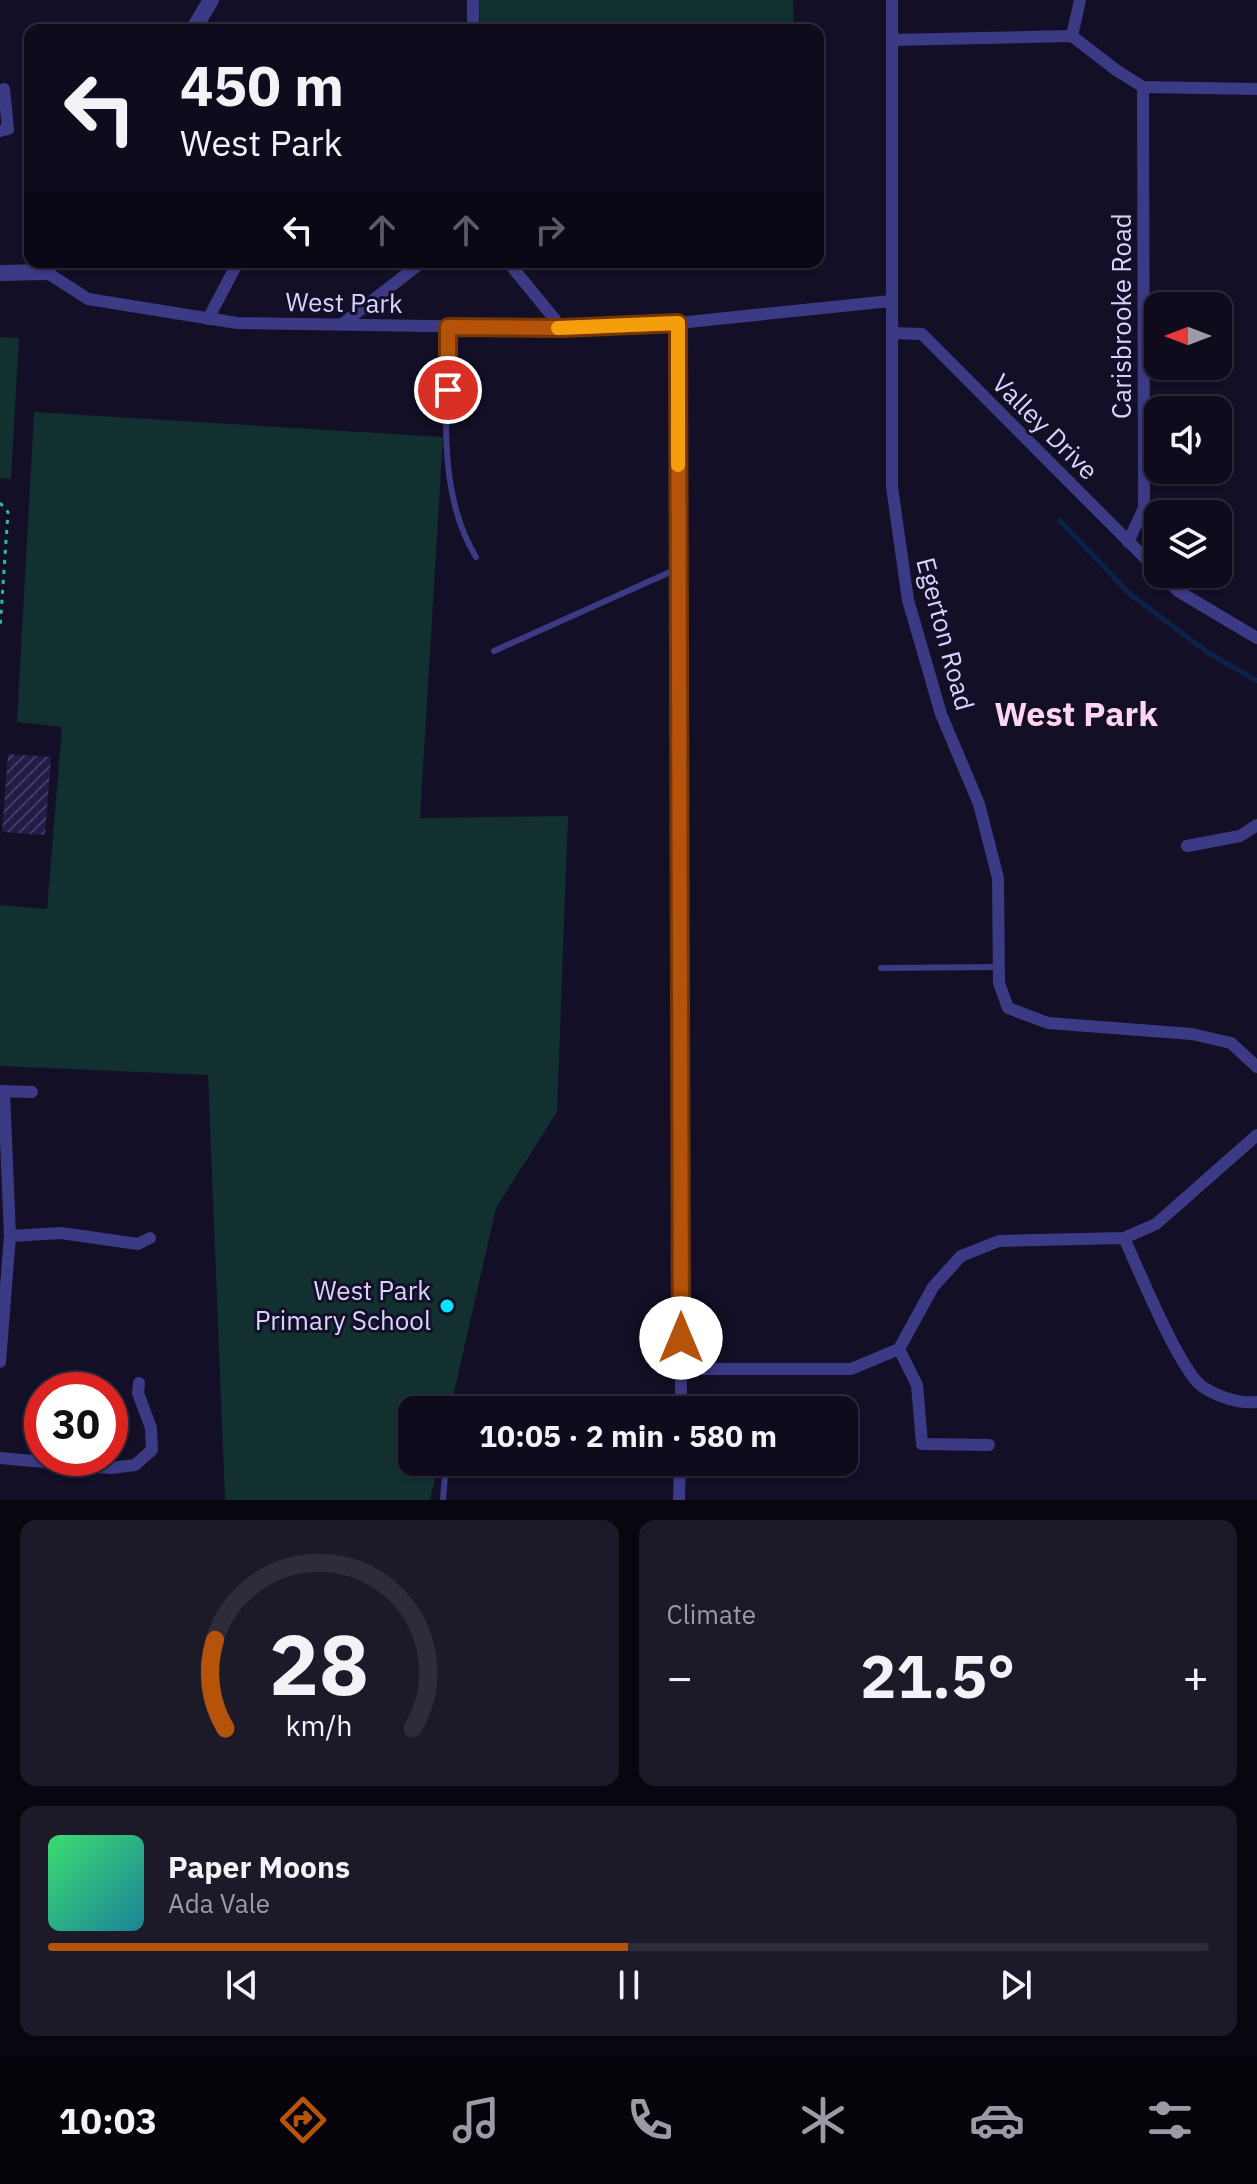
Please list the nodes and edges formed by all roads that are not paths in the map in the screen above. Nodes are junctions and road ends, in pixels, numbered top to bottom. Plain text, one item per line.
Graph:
1 (211, 0) edge
2 (473, 0) edge
3 (892, 0) edge
4 (1080, 0) edge
5 (197, 24) edge
6 (473, 24) edge
7 (1072, 36) junction
8 (893, 40) junction
9 (1143, 87) junction
10 (4, 89) dead end
11 (1257, 89) edge
12 (0, 131) edge
13 (41, 268) edge
14 (50, 268) edge
15 (235, 268) edge
16 (414, 268) edge
17 (513, 268) edge
18 (0, 273) edge
19 (891, 301) junction
20 (208, 319) junction
21 (678, 323) junction
22 (341, 325) junction
23 (448, 327) junction
24 (562, 328) junction
25 (892, 333) junction
26 (1128, 542) junction
27 (476, 557) dead end
28 (1144, 558) edge
29 (679, 568) junction
30 (1175, 588) edge
31 (1257, 638) edge
32 (494, 651) dead end
33 (1257, 825) edge
34 (1187, 846) dead end
35 (999, 967) junction
36 (881, 968) dead end
37 (1257, 1067) edge
38 (2, 1092) edge
39 (32, 1092) dead end
40 (1257, 1135) edge
41 (10, 1236) junction
42 (150, 1238) dead end
43 (1124, 1238) junction
44 (1, 1318) edge
45 (899, 1349) junction
46 (0, 1362) edge
47 (682, 1369) junction
48 (139, 1383) dead end
49 (681, 1396) edge
50 (1257, 1402) edge
51 (989, 1445) dead end
52 (0, 1458) edge
53 (445, 1476) edge
54 (680, 1476) edge
55 (443, 1500) edge
56 (679, 1500) edge

1 - 5 street
2 - 6 street
3 - 8 street, Egerton Road
4 - 7 street
7 - 8 street
7 - 9 street
8 - 19 street, Egerton Road
9 - 11 street
9 - 26 street, Carisbrooke Road
10 - 12 street
13 - 18 street
14 - 20 street, West Park
15 - 20 street
16 - 22 street
17 - 24 street
19 - 21 street, West Park
19 - 25 street, Egerton Road
20 - 22 street, West Park
21 - 24 street, West Park
21 - 29 street
22 - 23 street, West Park
23 - 24 street, West Park
23 - 27 lane
25 - 26 street, Valley Drive
25 - 35 street, Egerton Road
26 - 28 street, Valley Drive
29 - 32 lane
29 - 47 street
30 - 31 street, Valley Drive
33 - 34 street
35 - 36 lane
35 - 37 street, Egerton Road
38 - 39 street
38 - 41 street
40 - 43 street
41 - 42 street
41 - 44 street
43 - 45 street
43 - 50 street
44 - 46 street
45 - 47 street
45 - 51 street
47 - 49 street
48 - 52 street
53 - 55 lane
54 - 56 street

